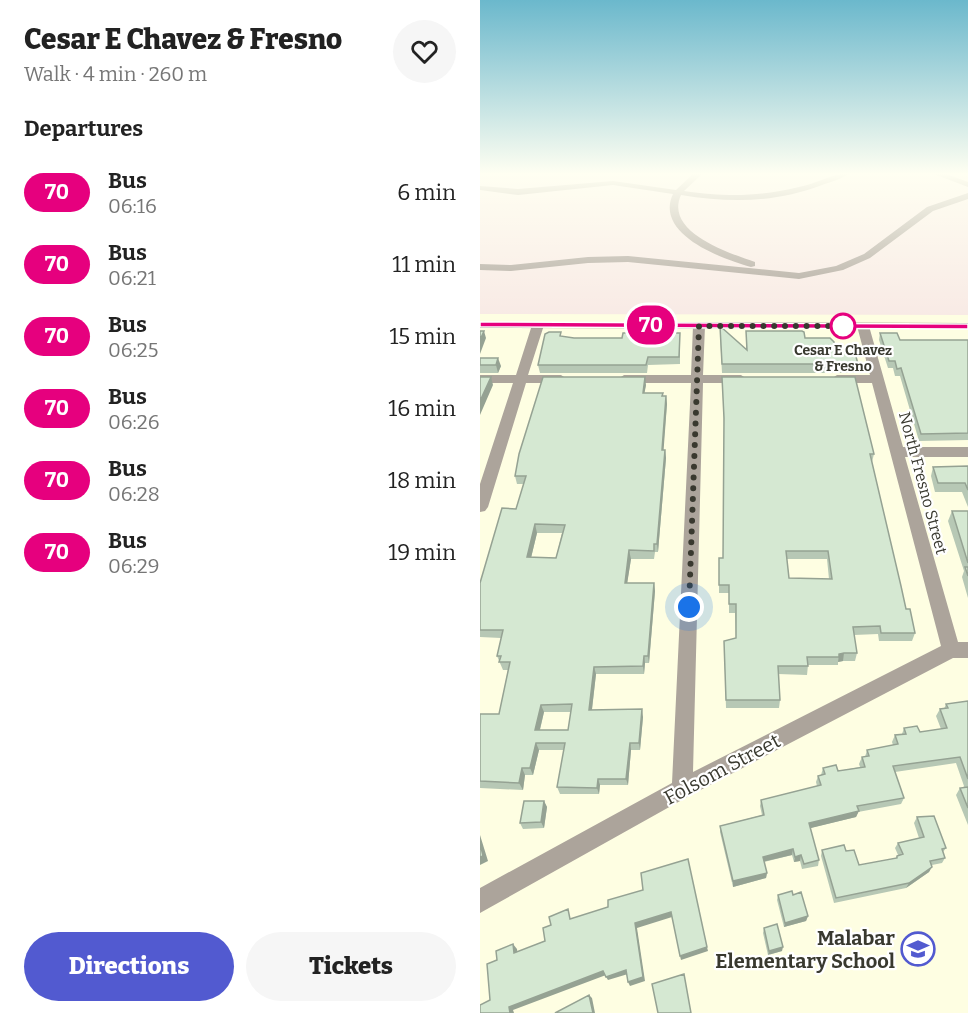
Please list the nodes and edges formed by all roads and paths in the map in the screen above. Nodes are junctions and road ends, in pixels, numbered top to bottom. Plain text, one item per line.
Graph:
1 (677, 221) edge
2 (913, 221) edge
3 (480, 267) edge
4 (770, 273) junction
5 (480, 325) edge
6 (538, 325) junction
7 (699, 326) junction
8 (863, 326) junction
9 (968, 326) edge
10 (480, 379) edge
11 (522, 379) junction
12 (569, 379) edge
13 (616, 379) edge
14 (697, 379) junction
15 (757, 379) edge
16 (829, 379) edge
17 (876, 379) junction
18 (896, 452) junction
19 (968, 452) edge
20 (480, 507) edge
21 (959, 650) edge
22 (682, 789) junction
23 (480, 901) edge

1 - 4 street
2 - 4 street
3 - 4 street
5 - 6 main road
6 - 7 main road
6 - 11 street
7 - 8 main road
7 - 14 street
8 - 9 main road
8 - 17 street, North Fresno Street
10 - 11 street
11 - 12 street
11 - 20 street
13 - 14 street
14 - 15 street
14 - 22 street
16 - 17 street
17 - 18 street, North Fresno Street
18 - 19 street
18 - 21 street, North Fresno Street
21 - 22 street, Folsom Street
22 - 23 street, Folsom Street

